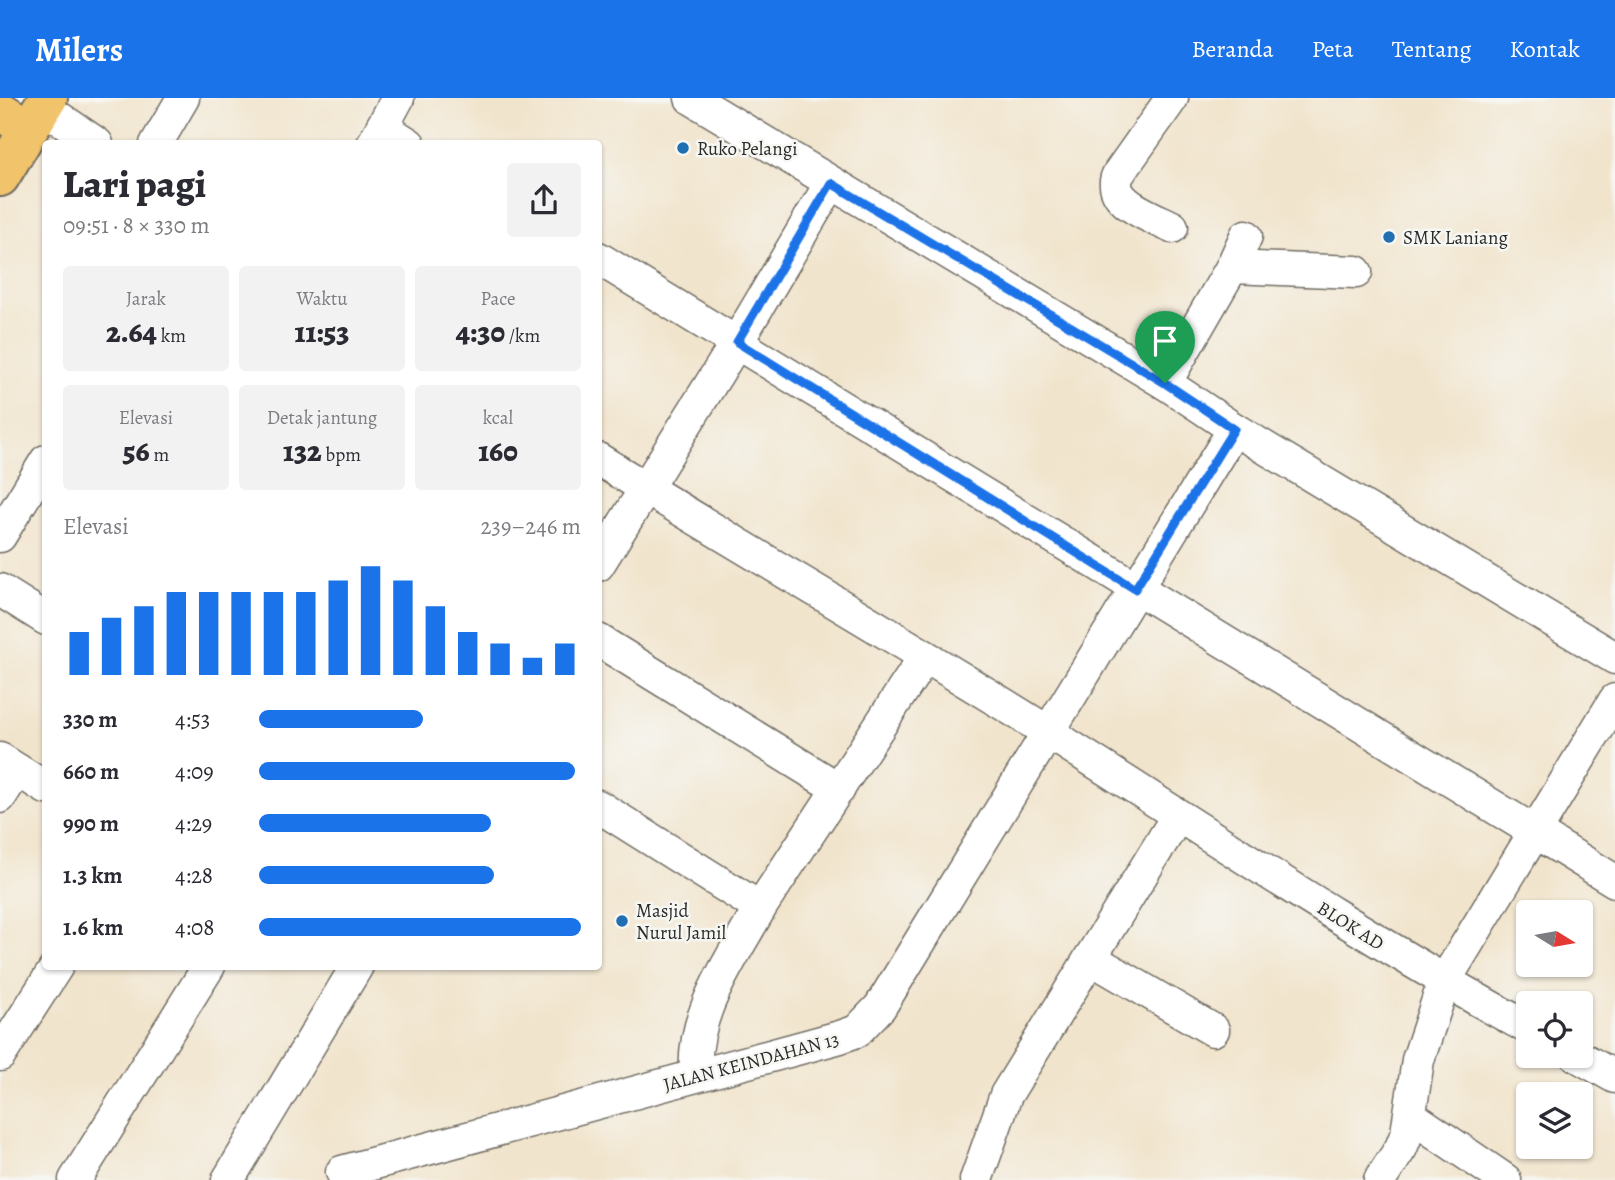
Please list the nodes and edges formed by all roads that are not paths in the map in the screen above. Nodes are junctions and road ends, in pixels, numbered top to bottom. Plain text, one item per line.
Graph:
1 (183, 98) edge
2 (398, 98) edge
3 (691, 98) edge
4 (1172, 98) edge
5 (30, 111) edge
6 (377, 135) edge
7 (89, 140) edge
8 (158, 140) edge
9 (395, 140) edge
10 (0, 177) edge
11 (831, 183) junction
12 (1172, 227) dead end
13 (1246, 236) dead end
14 (602, 260) edge
15 (1232, 267) junction
16 (1356, 272) dead end
17 (737, 342) junction
18 (1165, 383) junction
19 (1234, 429) junction
20 (602, 461) edge
21 (42, 468) edge
22 (645, 488) junction
23 (0, 536) edge
24 (602, 558) edge
25 (1135, 589) junction
26 (0, 590) edge
27 (42, 616) edge
28 (602, 642) edge
29 (923, 658) junction
30 (1615, 658) edge
31 (1615, 700) edge
32 (1047, 732) junction
33 (9, 765) edge
34 (42, 786) edge
35 (839, 789) junction
36 (0, 797) edge
37 (602, 809) edge
38 (1177, 817) junction
39 (1533, 834) junction
40 (1615, 881) edge
41 (760, 908) junction
42 (1090, 958) junction
43 (54, 970) edge
44 (206, 970) edge
45 (352, 970) edge
46 (1444, 982) junction
47 (1516, 1021) edge
48 (1213, 1030) dead end
49 (0, 1055) edge
50 (1593, 1065) edge
51 (696, 1074) junction
52 (1615, 1077) edge
53 (1411, 1116) junction
54 (342, 1172) dead end
55 (75, 1180) edge
56 (228, 1180) edge
57 (976, 1180) edge
58 (1380, 1180) edge
59 (1505, 1180) edge

1 - 8 street
2 - 6 street
3 - 11 street
4 - 12 street
5 - 7 street
5 - 10 main road
6 - 9 street
11 - 17 street
11 - 18 street
13 - 15 street
14 - 17 street
15 - 16 street
15 - 18 street
17 - 22 street
17 - 25 street
18 - 19 street
19 - 25 street, JALAN KEINDAHAN 13
19 - 30 street
20 - 22 street, BLOK AD
21 - 23 street
22 - 24 street
22 - 29 street, BLOK AD
25 - 32 street, JALAN KEINDAHAN 13
25 - 39 street
26 - 27 street
28 - 35 street
29 - 32 street, BLOK AD
29 - 35 street
31 - 39 street
32 - 38 street, BLOK AD
32 - 51 street, JALAN KEINDAHAN 13
33 - 34 street
33 - 36 street
35 - 41 street
37 - 41 street
38 - 42 street
38 - 46 street, BLOK AD
39 - 40 street
39 - 46 street
41 - 51 street
42 - 48 street
42 - 57 street
43 - 49 street
44 - 55 street
45 - 56 street
46 - 47 street, BLOK AD
46 - 53 street
50 - 52 street
51 - 54 street, JALAN KEINDAHAN 13
53 - 58 street
53 - 59 street

